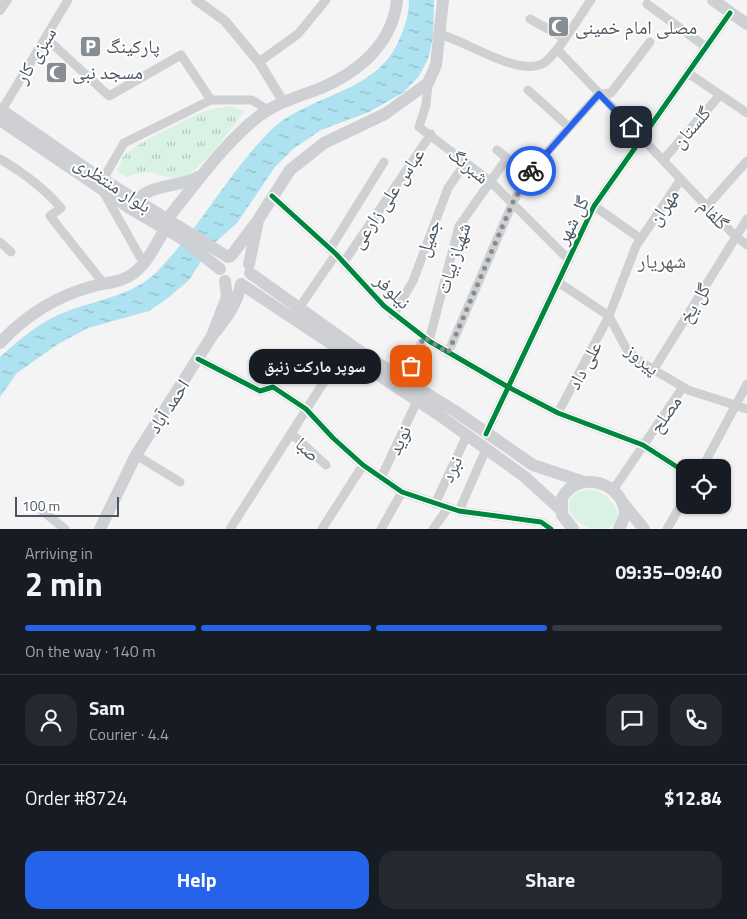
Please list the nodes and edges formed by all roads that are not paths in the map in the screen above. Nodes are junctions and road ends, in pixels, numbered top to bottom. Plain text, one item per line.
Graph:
1 (7, 0) edge
2 (68, 0) edge
3 (196, 0) edge
4 (326, 0) edge
5 (396, 0) edge
6 (443, 0) edge
7 (591, 0) edge
8 (713, 0) edge
9 (724, 0) edge
10 (647, 4) dead end
11 (0, 10) edge
12 (730, 12) junction
13 (747, 13) edge
14 (530, 19) dead end
15 (747, 24) edge
16 (439, 34) junction
17 (46, 38) junction
18 (564, 38) junction
19 (650, 42) dead end
20 (706, 46) junction
21 (557, 49) junction
22 (259, 62) junction
23 (688, 73) junction
24 (428, 84) junction
25 (528, 90) dead end
26 (599, 94) junction
27 (720, 95) junction
28 (211, 100) junction
29 (284, 103) junction
30 (268, 110) junction
31 (747, 114) edge
32 (1, 118) edge
33 (569, 128) junction
34 (431, 134) junction
35 (642, 138) junction
36 (498, 150) dead end
37 (0, 159) edge
38 (663, 160) junction
39 (747, 161) edge
40 (384, 162) dead end
41 (466, 162) junction
42 (205, 173) junction
43 (681, 179) junction
44 (490, 181) junction
45 (103, 185) junction
46 (272, 196) junction
47 (513, 202) junction
48 (134, 204) junction
49 (594, 206) junction
50 (707, 206) junction
51 (747, 219) edge
52 (258, 220) junction
53 (166, 224) junction
54 (736, 236) junction
55 (641, 239) junction
56 (0, 242) edge
57 (747, 245) edge
58 (11, 252) dead end
59 (333, 252) junction
60 (209, 253) junction
61 (230, 256) junction
62 (569, 260) junction
63 (144, 262) junction
64 (344, 262) junction
65 (249, 268) junction
66 (220, 269) junction
67 (226, 281) junction
68 (558, 282) junction
69 (104, 284) junction
70 (241, 284) junction
71 (299, 308) junction
72 (393, 315) junction
73 (609, 316) junction
74 (212, 336) junction
75 (427, 339) junction
76 (0, 343) edge
77 (342, 352) junction
78 (448, 353) junction
79 (198, 359) junction
80 (654, 369) junction
81 (405, 380) junction
82 (747, 384) edge
83 (683, 387) junction
84 (508, 388) junction
85 (418, 401) junction
86 (734, 406) junction
87 (306, 409) junction
88 (747, 409) edge
89 (558, 413) junction
90 (291, 434) junction
91 (486, 434) junction
92 (467, 435) junction
93 (643, 445) junction
94 (486, 448) junction
95 (136, 455) junction
96 (707, 459) edge
97 (326, 465) dead end
98 (363, 465) junction
99 (676, 466) edge
100 (381, 478) junction
101 (180, 482) dead end
102 (584, 482) junction
103 (613, 490) junction
104 (402, 492) junction
105 (435, 504) junction
106 (624, 504) junction
107 (36, 505) dead end
108 (448, 508) junction
109 (459, 510) junction
110 (561, 510) junction
111 (676, 514) edge
112 (523, 520) junction
113 (65, 529) edge
114 (100, 529) edge
115 (230, 529) edge
116 (322, 529) edge
117 (381, 529) edge
118 (433, 529) edge
119 (520, 529) edge
120 (551, 529) edge
121 (573, 529) edge
122 (619, 529) edge
123 (644, 529) edge
124 (667, 529) edge

1 - 11 street
2 - 17 street, سبزی کار
3 - 22 street
4 - 22 street
5 - 29 main road
6 - 16 main road
7 - 18 street
8 - 12 main road
9 - 13 main road
10 - 20 street
12 - 15 main road
12 - 20 street, گل شهر
14 - 18 street
16 - 21 street
16 - 24 main road
17 - 28 street
17 - 32 street, سبزی کار
18 - 21 street
19 - 26 street
20 - 23 street, گل شهر
21 - 26 street, گلفام
22 - 29 street
23 - 27 street
23 - 35 street, گل شهر
24 - 34 street, شبرنگ
24 - 46 main road
25 - 33 street
26 - 33 street
26 - 35 street, گلفام
27 - 31 street
27 - 38 street, گلستان
28 - 30 street
28 - 45 street
29 - 30 main road
30 - 42 main road
32 - 45 main road, بلوار منتظری
33 - 47 street
34 - 41 street, شبرنگ
34 - 64 street, عباس علی زارعی
35 - 38 street, گلفام
35 - 49 street, گل شهر
36 - 44 street, شهباز بیات
37 - 69 street
38 - 43 street, گلفام
39 - 50 street
40 - 59 street
41 - 44 street, شبرنگ
41 - 72 street, جمیل
42 - 48 main road
42 - 53 main road
43 - 50 street, گلفام
43 - 55 street, مهران
44 - 47 street, شبرنگ
44 - 75 street, شهباز بیات
45 - 48 main road, بلوار منتظری
45 - 63 street
46 - 52 main road
46 - 59 street, نیلوفر
47 - 62 street, شبرنگ
47 - 78 street
48 - 53 main road, بلوار منتظری
49 - 55 street
49 - 62 street, گل شهر
50 - 54 street, گلفام
51 - 54 street, گل یخ
52 - 61 main road
52 - 65 main road
53 - 60 main road, بلوار منتظری
53 - 63 main road
54 - 57 street, گلفام
54 - 80 street, گل یخ
55 - 73 street, مهران
56 - 58 street
59 - 64 street, نیلوفر
59 - 71 street
60 - 61 main road, بلوار منتظری
60 - 66 main road, بلوار منتظری
61 - 65 main road
61 - 66 main road
62 - 68 street, گل شهر
63 - 69 main road
64 - 72 street, نیلوفر
65 - 70 main road
65 - 71 main road
66 - 67 main road
67 - 70 main road
67 - 74 main road, احمد آباد
68 - 73 street, پیروز
68 - 84 street, گل شهر
69 - 76 main road
70 - 74 main road
70 - 77 main road
71 - 81 main road
72 - 75 street, نیلوفر
73 - 80 street, پیروز
73 - 89 street, علی داد
74 - 79 main road, احمد آباد
75 - 78 street, نیلوفر
75 - 81 street, شهباز بیات
77 - 85 main road
77 - 87 street
78 - 84 street, نیلوفر
79 - 87 street
79 - 95 main road, احمد آباد
80 - 83 street, پیروز
81 - 91 main road
82 - 86 street
83 - 86 street, پیروز
83 - 93 street, مصلح
84 - 89 street, نیلوفر
84 - 91 street, گل شهر
85 - 92 main road
85 - 100 street, نوید
86 - 88 street, پیروز
86 - 96 street
87 - 90 street
87 - 98 street
89 - 93 street, نیلوفر
90 - 97 street, صبا
90 - 115 street
91 - 102 main road
92 - 94 main road
92 - 105 street, نبرد
93 - 99 street, نیلوفر
93 - 103 street, مصلح
94 - 109 street
94 - 110 main road
95 - 101 street
95 - 114 main road, احمد آباد
98 - 100 street
98 - 116 street
100 - 104 street
102 - 103 main road
102 - 110 main road
103 - 106 main road
104 - 105 street
104 - 117 street
105 - 108 street
106 - 122 main road
106 - 123 main road
107 - 113 street
108 - 109 street
108 - 118 street
109 - 112 street
110 - 121 main road
111 - 124 street
112 - 119 street
112 - 120 street

